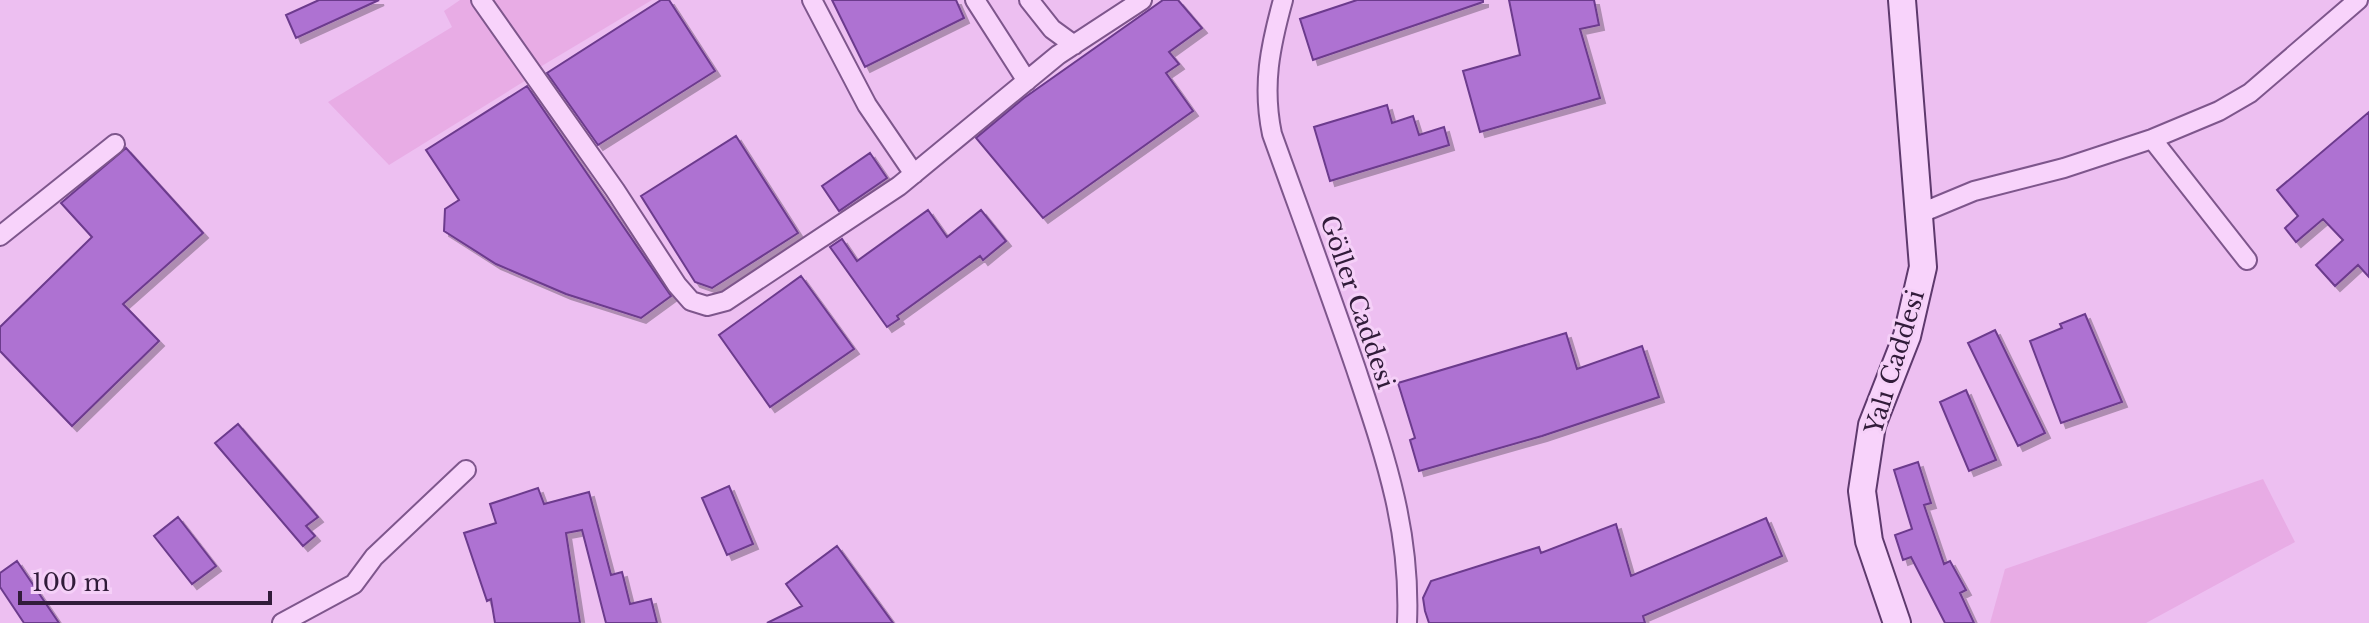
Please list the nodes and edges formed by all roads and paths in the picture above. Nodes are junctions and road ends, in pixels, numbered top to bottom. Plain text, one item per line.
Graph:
1 (481, 0) edge
2 (812, 0) edge
3 (975, 0) edge
4 (1029, 0) edge
5 (1142, 0) edge
6 (1283, 0) edge
7 (1902, 0) edge
8 (2358, 0) edge
9 (1074, 45) junction
10 (1027, 81) junction
11 (2152, 139) junction
12 (115, 144) dead end
13 (914, 174) junction
14 (1921, 213) junction
15 (0, 236) edge
16 (2247, 260) dead end
17 (466, 470) dead end
18 (282, 623) edge
19 (1407, 623) edge
20 (1897, 623) edge

1 - 13 street
2 - 13 street
3 - 10 street
4 - 9 street
5 - 9 street
6 - 19 street, Göller Caddesi
7 - 14 street, Yalı Caddesi
8 - 11 street
9 - 10 street
10 - 13 street
11 - 14 street
11 - 16 street
12 - 15 street
14 - 20 street, Yalı Caddesi
17 - 18 street

